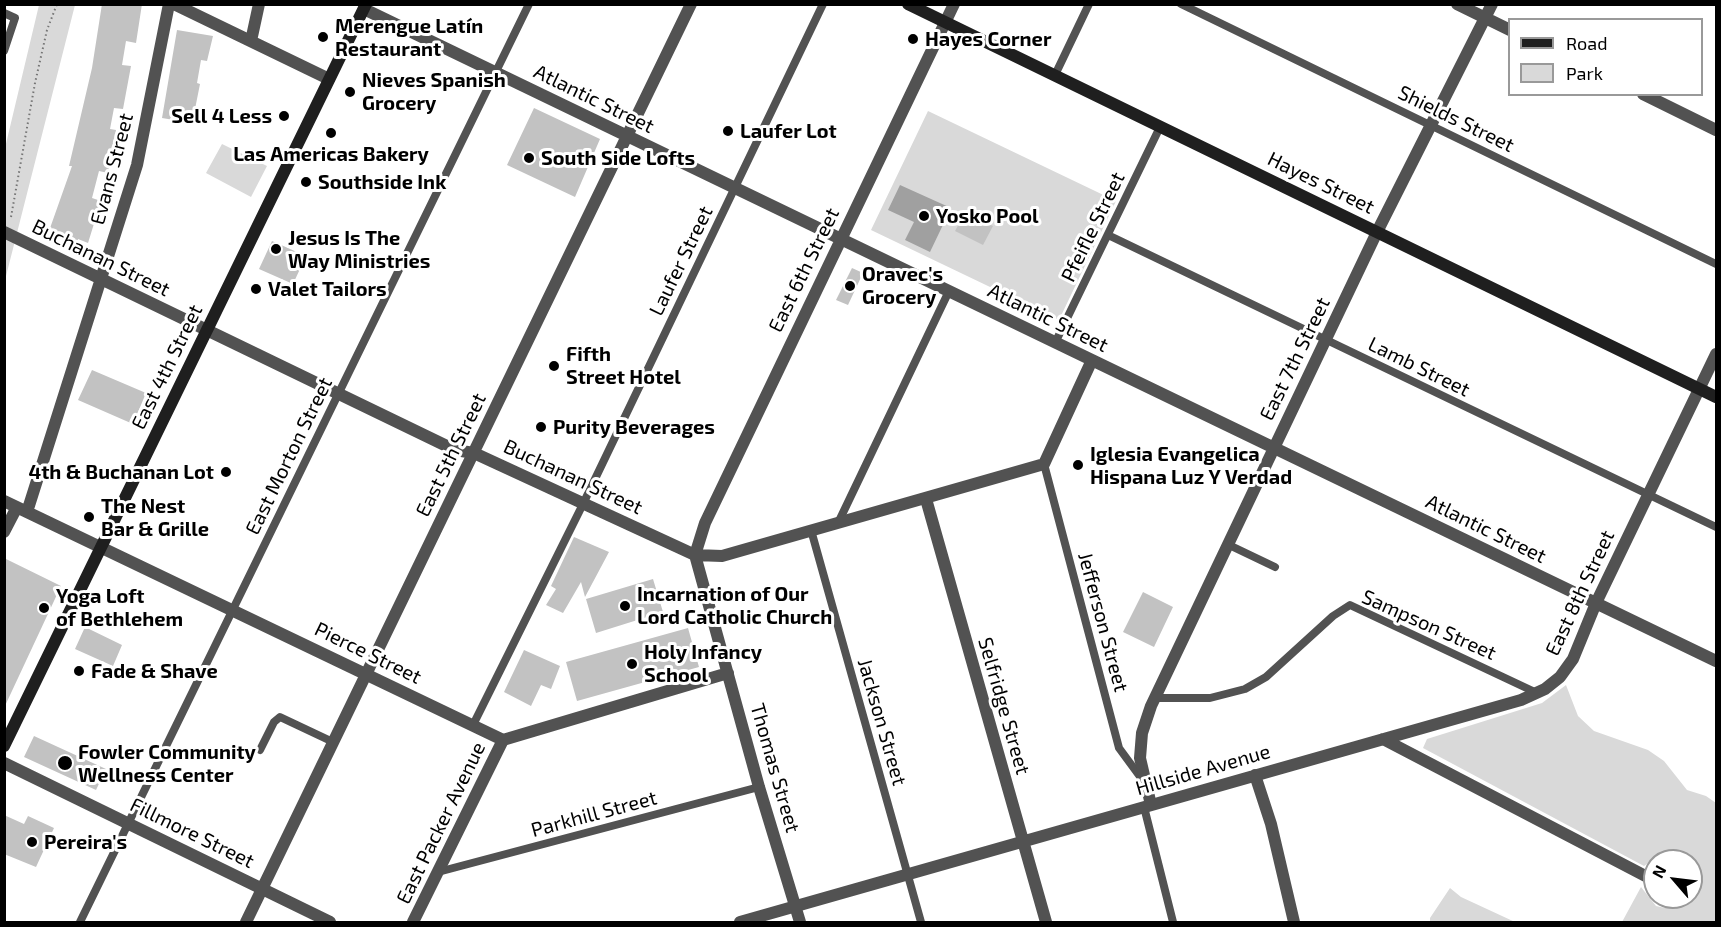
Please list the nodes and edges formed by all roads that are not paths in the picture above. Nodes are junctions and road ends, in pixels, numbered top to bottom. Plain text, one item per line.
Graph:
1 (172, 4) edge
2 (259, 4) edge
3 (529, 4) edge
4 (691, 4) edge
5 (823, 4) edge
6 (908, 4) edge
7 (954, 4) edge
8 (1089, 4) edge
9 (1181, 4) edge
10 (1457, 4) edge
11 (1492, 4) edge
12 (365, 7) edge
13 (4, 13) edge
14 (1485, 18) junction
15 (945, 22) junction
16 (1508, 30) edge
17 (251, 41) junction
18 (4, 51) edge
19 (496, 73) junction
20 (1055, 75) junction
21 (329, 79) junction
22 (1647, 96) edge
23 (1432, 125) junction
24 (1160, 127) junction
25 (1716, 130) edge
26 (627, 136) junction
27 (734, 188) junction
28 (4, 232) edge
29 (1377, 232) junction
30 (1108, 235) junction
31 (840, 239) junction
32 (1716, 264) edge
33 (101, 279) junction
34 (949, 291) junction
35 (206, 332) junction
36 (1326, 340) junction
37 (1055, 343) junction
38 (1716, 354) edge
39 (1092, 360) junction
40 (1700, 388) junction
41 (337, 395) junction
42 (1716, 397) edge
43 (1274, 448) junction
44 (474, 453) junction
45 (1044, 464) junction
46 (1647, 496) junction
47 (926, 499) junction
48 (4, 501) edge
49 (583, 504) junction
50 (22, 509) junction
51 (839, 521) junction
52 (1716, 527) edge
53 (811, 530) junction
54 (4, 532) edge
55 (1229, 545) junction
56 (101, 547) junction
57 (695, 555) junction
58 (1275, 567) dead end
59 (1596, 603) junction
60 (233, 609) junction
61 (1716, 661) edge
62 (728, 673) junction
63 (366, 674) junction
64 (1537, 693) junction
65 (1155, 698) junction
66 (472, 725) junction
67 (1383, 739) junction
68 (503, 740) junction
69 (333, 742) junction
70 (4, 746) edge
71 (260, 750) dead end
72 (4, 763) edge
73 (1255, 775) junction
74 (1144, 782) junction
75 (759, 787) junction
76 (1148, 806) junction
77 (129, 823) junction
78 (1022, 842) junction
79 (438, 872) junction
80 (907, 875) junction
81 (1643, 875) edge
82 (262, 889) junction
83 (796, 906) junction
84 (81, 922) edge
85 (246, 922) edge
86 (330, 922) edge
87 (413, 922) edge
88 (740, 922) edge
89 (800, 922) edge
90 (921, 922) edge
91 (1046, 922) edge
92 (1173, 922) edge
93 (1294, 922) edge

1 - 17 street
1 - 33 street, Evans Street
2 - 17 street
3 - 19 lane, East Morton Street
4 - 26 street, East 5th Street
5 - 27 lane, Laufer Street
6 - 15 street, Hayes Street
7 - 15 street, East 6th Street
8 - 20 lane
9 - 23 lane, Shields Street
10 - 14 street
11 - 14 street, East 7th Street
12 - 19 street, Atlantic Street
12 - 21 street, East 4th Street
13 - 18 lane
14 - 16 street
14 - 23 street, East 7th Street
15 - 20 street, Hayes Street
15 - 31 street, East 6th Street
17 - 21 street
19 - 26 street, Atlantic Street
19 - 41 lane, East Morton Street
20 - 24 street, Hayes Street
21 - 35 street, East 4th Street
22 - 25 street
23 - 29 street, East 7th Street
23 - 32 lane, Shields Street
24 - 29 street, Hayes Street
24 - 30 lane, Pfeifle Street
26 - 27 street, Atlantic Street
26 - 44 street, East 5th Street
27 - 31 street, Atlantic Street
27 - 49 lane, Laufer Street
28 - 33 street, Buchanan Street
29 - 36 street, East 7th Street
29 - 40 street, Hayes Street
30 - 36 lane, Lamb Street
30 - 37 lane, Pfeifle Street
31 - 34 street, Atlantic Street
31 - 57 street, East 6th Street
33 - 35 street, Buchanan Street
33 - 50 street, Evans Street
34 - 37 street, Atlantic Street
34 - 51 lane
35 - 41 street, Buchanan Street
35 - 56 street, East 4th Street
36 - 43 street, East 7th Street
36 - 46 lane, Lamb Street
37 - 39 street, Atlantic Street
38 - 40 street, East 8th Street
39 - 43 street, Atlantic Street
39 - 45 street
40 - 42 street, Hayes Street
40 - 46 street, East 8th Street
41 - 44 street, Buchanan Street
41 - 60 lane, East Morton Street
43 - 55 street, East 7th Street
43 - 59 street, Atlantic Street
44 - 49 street, Buchanan Street
44 - 63 street, East 5th Street
45 - 47 street, Buchanan Street
45 - 74 lane, Jefferson Street
46 - 52 lane, Lamb Street
46 - 59 street, East 8th Street
47 - 51 street, Buchanan Street
47 - 78 street, Selfridge Street
48 - 50 street, Pierce Street
49 - 57 street, Buchanan Street
49 - 66 lane, Laufer Street
50 - 54 street, Evans Street
50 - 56 street, Pierce Street
51 - 53 street, Buchanan Street
53 - 57 street, Buchanan Street
53 - 80 lane, Jackson Street
55 - 58 lane
55 - 65 street, East 7th Street
56 - 60 street, Pierce Street
56 - 70 street, East 4th Street
57 - 62 street, Thomas Street
59 - 61 street, Atlantic Street
59 - 64 street, East 8th Street
60 - 63 street, Pierce Street
60 - 77 lane, East Morton Street
62 - 68 street
62 - 75 street, Thomas Street
63 - 66 street, Pierce Street
63 - 69 street, East 5th Street
64 - 65 lane, Sampson Street
64 - 67 street, East 8th Street
65 - 74 street, East 7th Street
66 - 68 street, Pierce Street
67 - 73 street, Hillside Avenue
67 - 81 street
68 - 79 street, East Packer Avenue
69 - 71 lane
69 - 82 street, East 5th Street
72 - 77 street, Fillmore Street
73 - 76 street, Hillside Avenue
73 - 93 street
74 - 76 street, East 7th Street
75 - 79 lane, Parkhill Street
75 - 83 street, Thomas Street
76 - 78 street, Hillside Avenue
76 - 92 lane
77 - 82 street, Fillmore Street
77 - 84 lane, East Morton Street
78 - 80 street, Hillside Avenue
78 - 91 street, Selfridge Street
79 - 87 street, East Packer Avenue
80 - 83 street, Hillside Avenue
80 - 90 lane, Jackson Street
82 - 85 street, East 5th Street
82 - 86 street, Fillmore Street
83 - 88 street, Hillside Avenue
83 - 89 street, Thomas Street

